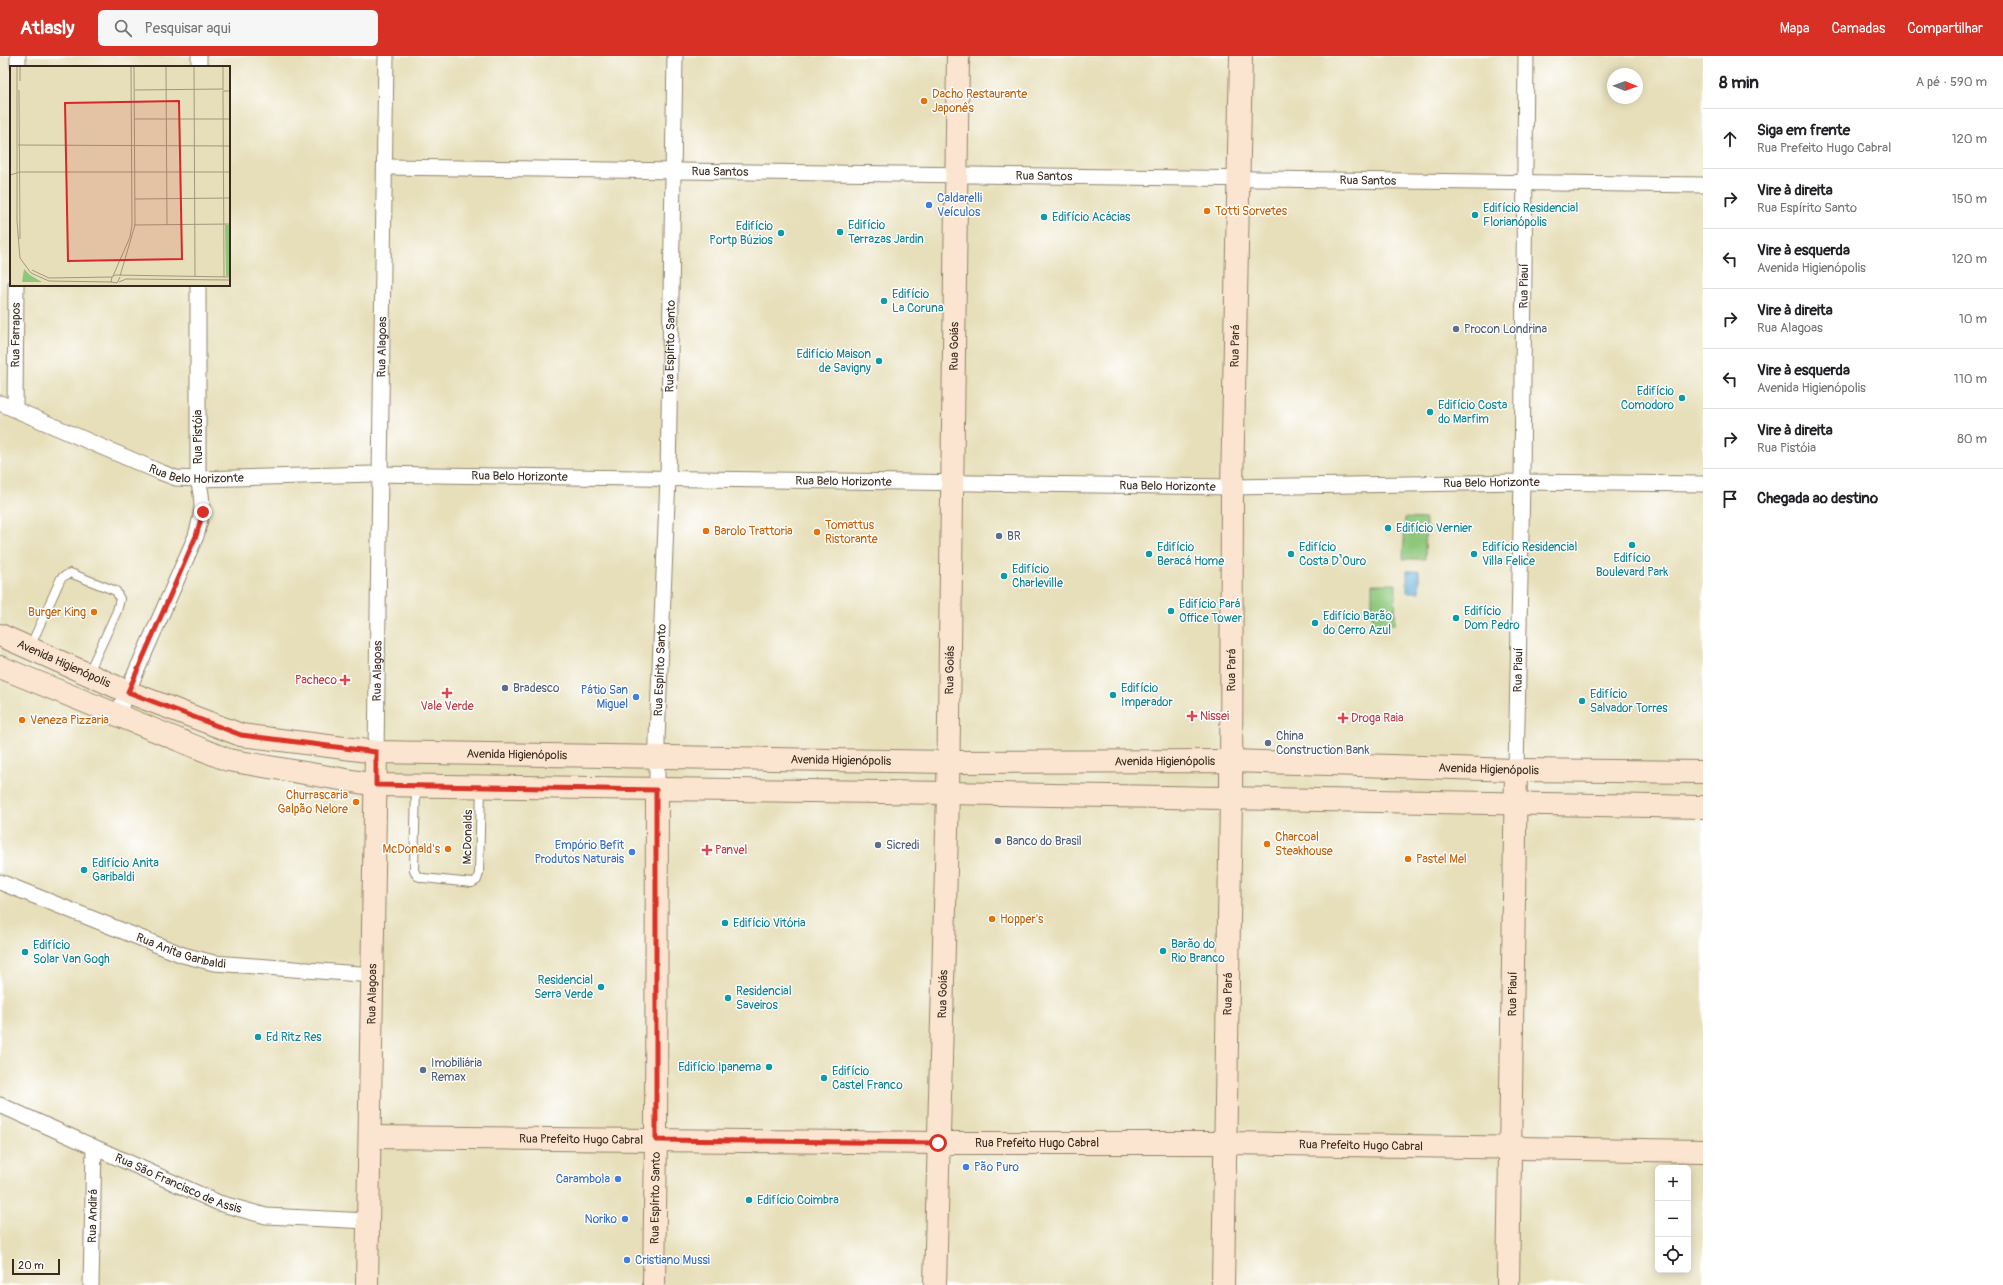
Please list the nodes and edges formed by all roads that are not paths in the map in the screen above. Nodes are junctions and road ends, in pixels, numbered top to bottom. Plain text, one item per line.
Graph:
1 (386, 56) edge
2 (675, 56) edge
3 (958, 56) edge
4 (1241, 56) edge
5 (1526, 56) edge
6 (386, 167) junction
7 (673, 171) junction
8 (957, 174) junction
9 (1237, 178) junction
10 (1526, 182) junction
11 (1703, 185) edge
12 (16, 286) edge
13 (198, 286) edge
14 (0, 403) edge
15 (15, 409) junction
16 (381, 474) junction
17 (668, 478) junction
18 (198, 479) junction
19 (1522, 482) junction
20 (951, 483) junction
21 (1703, 484) edge
22 (1232, 487) junction
23 (0, 635) edge
24 (30, 648) junction
25 (1, 670) edge
26 (88, 674) junction
27 (128, 692) junction
28 (117, 715) junction
29 (376, 752) junction
30 (656, 756) junction
31 (1232, 761) junction
32 (948, 762) junction
33 (1516, 770) junction
34 (1703, 772) edge
35 (376, 785) junction
36 (416, 786) junction
37 (481, 787) junction
38 (656, 790) junction
39 (948, 793) junction
40 (1231, 799) junction
41 (1515, 804) junction
42 (1703, 807) edge
43 (0, 882) edge
44 (373, 975) junction
45 (0, 1105) edge
46 (370, 1137) junction
47 (656, 1140) junction
48 (938, 1143) junction
49 (1225, 1143) junction
50 (94, 1148) junction
51 (1510, 1149) junction
52 (1703, 1151) edge
53 (368, 1221) junction
54 (91, 1285) edge
55 (367, 1285) edge
56 (654, 1285) edge
57 (935, 1285) edge
58 (1223, 1285) edge
59 (1508, 1285) edge

1 - 6 street, Rua Alagoas
2 - 7 street, Rua Espírito Santo
3 - 8 main road, Rua Goiás
4 - 9 main road, Rua Pará
5 - 10 street, Rua Piauí
6 - 7 street, Rua Santos
6 - 16 street, Rua Alagoas
7 - 8 street, Rua Santos
7 - 17 street, Rua Espírito Santo
8 - 9 street, Rua Santos
8 - 20 main road, Rua Goiás
9 - 10 street, Rua Santos
9 - 22 main road, Rua Pará
10 - 11 street, Rua Santos
10 - 19 street, Rua Piauí
12 - 15 street, Rua Farrapos
13 - 18 street, Rua Pistóia
14 - 15 street, Rua Belo Horizonte
15 - 18 street, Rua Belo Horizonte
16 - 17 street, Rua Belo Horizonte
16 - 18 street, Rua Belo Horizonte
16 - 29 street, Rua Alagoas
17 - 20 street, Rua Belo Horizonte
17 - 30 street, Rua Espírito Santo
18 - 27 street, Rua Pistóia
19 - 21 street, Rua Belo Horizonte
19 - 22 street, Rua Belo Horizonte
19 - 33 street, Rua Piauí
20 - 22 street, Rua Belo Horizonte
20 - 32 main road, Rua Goiás
22 - 31 main road, Rua Pará
23 - 24 main road, Avenida Higienópolis
24 - 26 main road, Avenida Higienópolis
24 - 26 lane
25 - 28 main road
26 - 27 main road, Avenida Higienópolis
27 - 28 street, Rua Pistóia
27 - 29 main road, Avenida Higienópolis
28 - 35 main road
29 - 30 main road, Avenida Higienópolis
29 - 35 main road, Rua Alagoas
30 - 32 main road, Avenida Higienópolis
30 - 38 street, Rua Espírito Santo
31 - 32 main road, Avenida Higienópolis
31 - 33 main road, Avenida Higienópolis
31 - 40 main road, Rua Pará
32 - 39 main road, Rua Goiás
33 - 34 main road, Avenida Higienópolis
33 - 41 main road, Rua Piauí
35 - 36 main road
35 - 44 main road, Rua Alagoas
36 - 37 main road
36 - 37 lane, McDonalds
37 - 38 main road
38 - 39 main road
38 - 47 main road, Rua Espírito Santo
39 - 40 main road
39 - 48 main road, Rua Goiás
40 - 41 main road
40 - 49 main road, Rua Pará
41 - 42 main road
41 - 51 main road, Rua Piauí
43 - 44 street, Rua Anita Garibaldi
44 - 46 main road, Rua Alagoas
45 - 50 street, Rua São Francisco de Assis
46 - 47 main road, Rua Prefeito Hugo Cabral
46 - 53 main road, Rua Alagoas
47 - 48 main road, Rua Prefeito Hugo Cabral
47 - 56 main road, Rua Espírito Santo
48 - 49 main road, Rua Prefeito Hugo Cabral
48 - 57 main road, Rua Goiás
49 - 51 main road, Rua Prefeito Hugo Cabral
49 - 58 main road, Rua Pará
50 - 53 street, Rua São Francisco de Assis
50 - 54 street, Rua Andirá
51 - 52 main road, Rua Prefeito Hugo Cabral
51 - 59 main road, Rua Piauí
53 - 55 main road, Rua Alagoas

